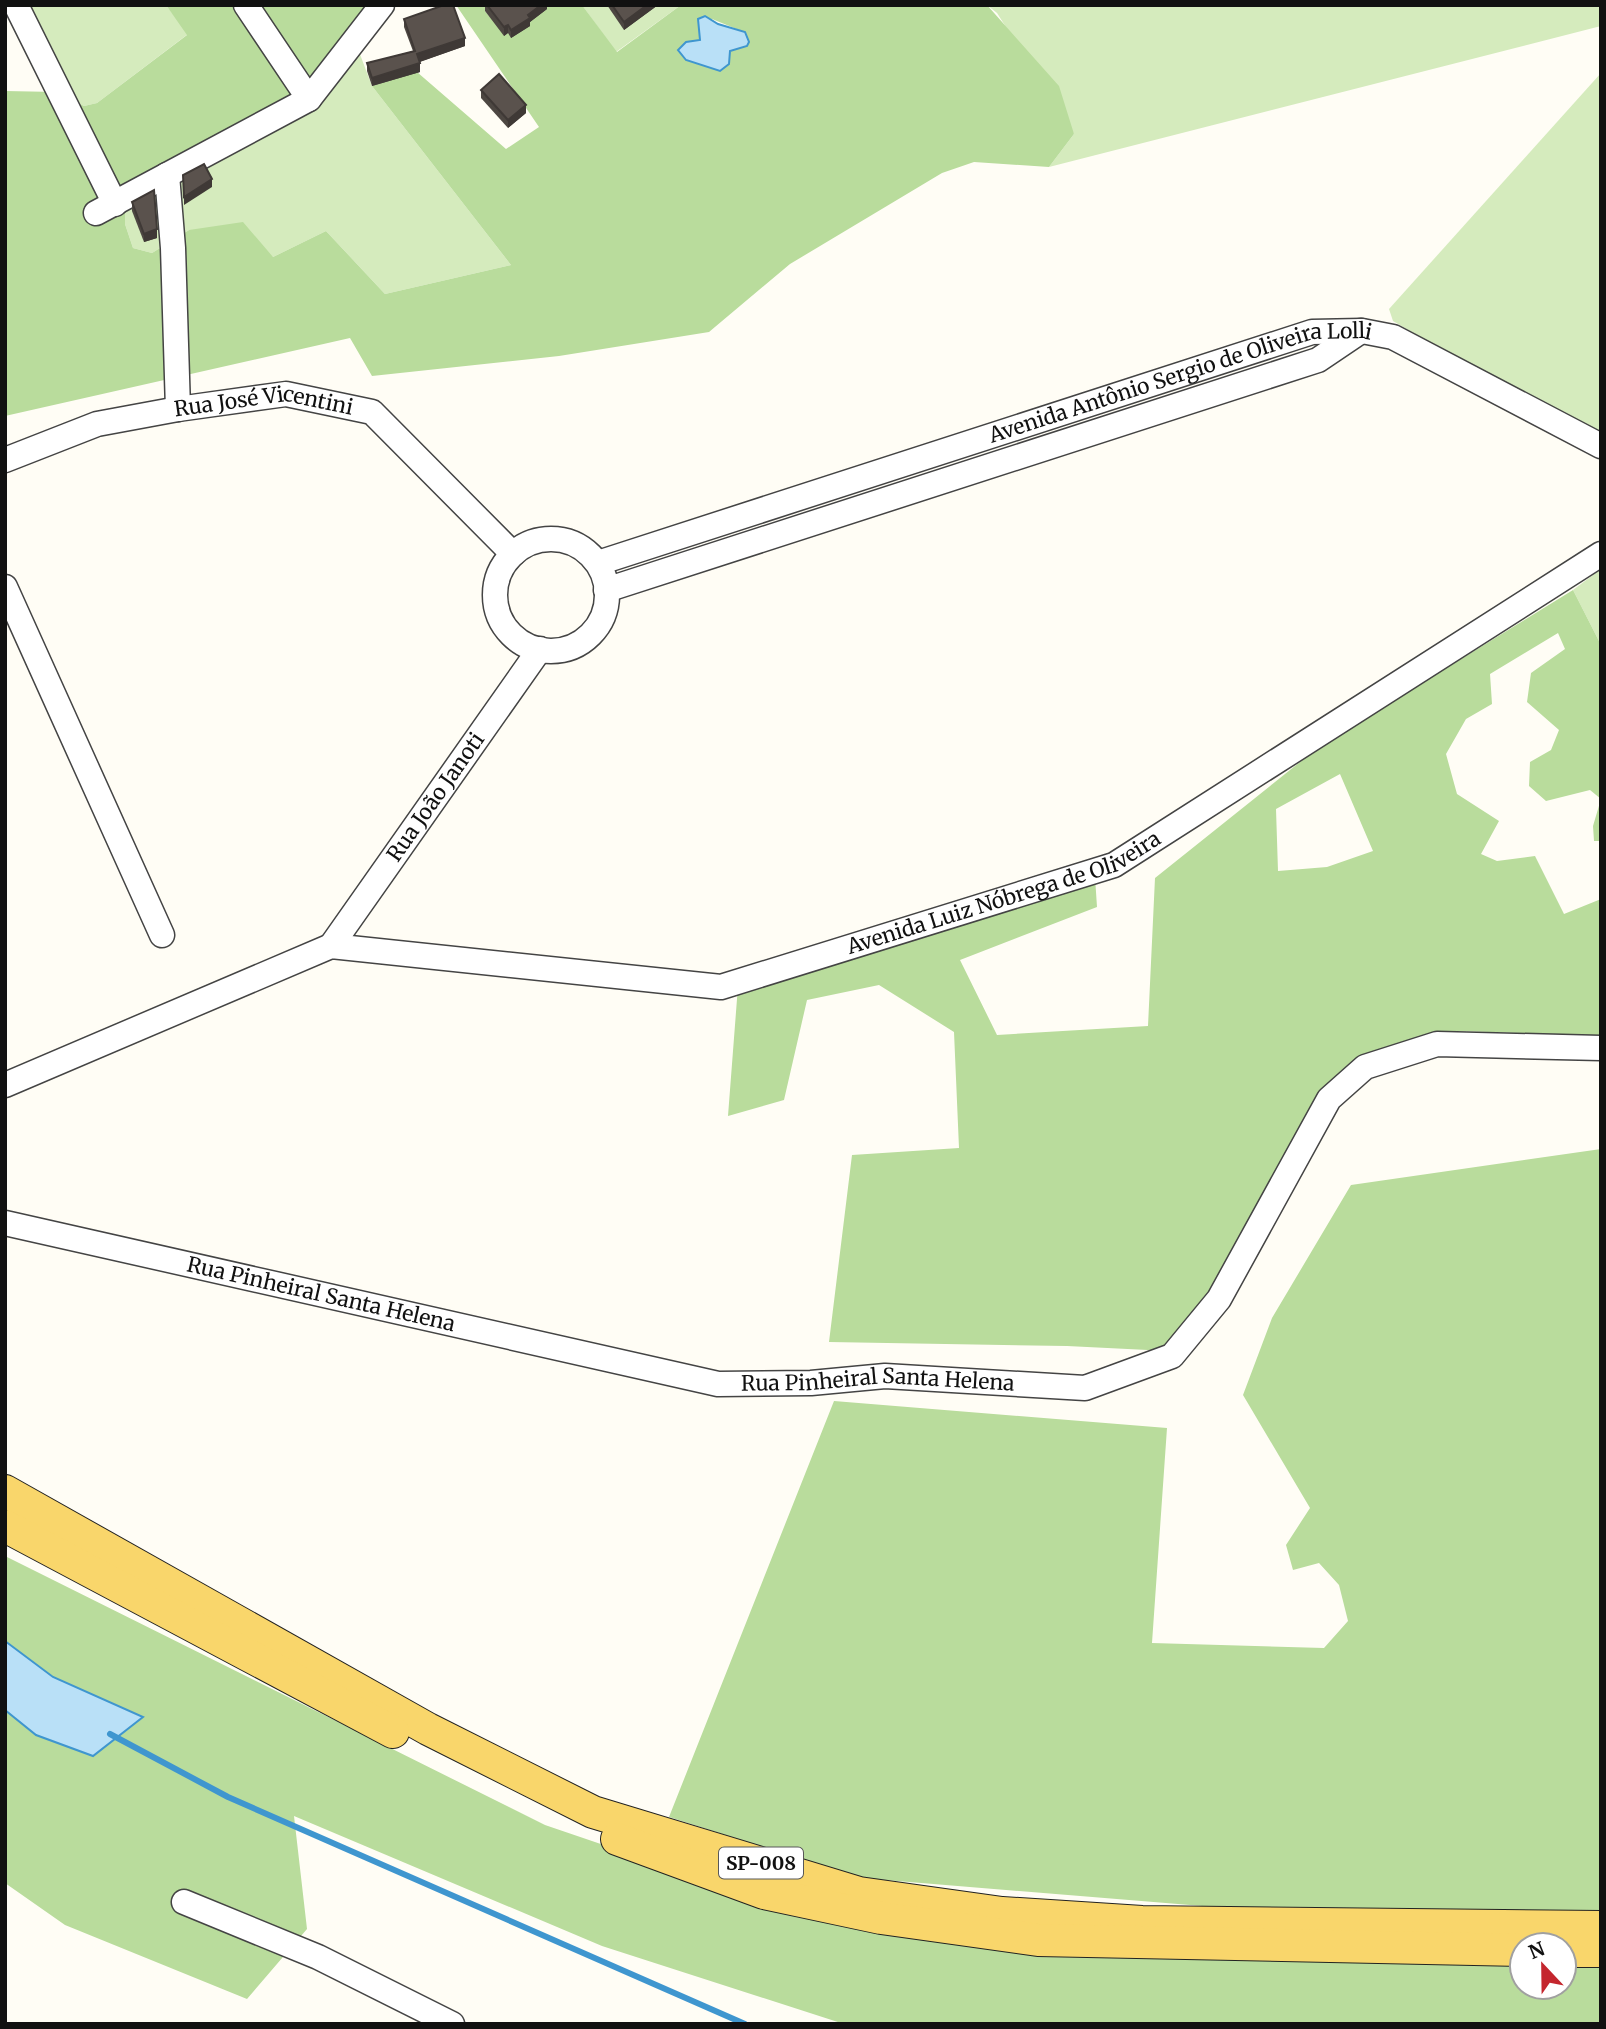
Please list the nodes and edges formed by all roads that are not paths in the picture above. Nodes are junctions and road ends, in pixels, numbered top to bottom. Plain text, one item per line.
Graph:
1 (16, 5) edge
2 (246, 5) edge
3 (382, 5) edge
4 (309, 99) junction
5 (167, 175) junction
6 (1362, 331) junction
7 (178, 409) junction
8 (1601, 446) edge
9 (5, 460) edge
10 (513, 554) junction
11 (1601, 554) edge
12 (598, 563) junction
13 (5, 587) edge
14 (606, 590) junction
15 (540, 649) junction
16 (162, 935) dead end
17 (331, 946) junction
18 (1601, 1048) edge
19 (5, 1085) edge
20 (5, 1223) edge
21 (5, 1491) edge
22 (5, 1526) edge
23 (184, 1902) dead end
24 (1601, 1927) edge
25 (1508, 1950) edge
26 (1578, 1951) edge
27 (1601, 1951) edge
28 (452, 2024) edge

1 - 5 street
2 - 4 street
3 - 4 street
4 - 5 street
5 - 7 street
6 - 8 street
6 - 12 street, Avenida Antônio Sergio de Oliveira Lolli
6 - 14 street, Avenida Antônio Sergio de Oliveira Lolli
7 - 9 street, Rua José Vicentini
7 - 10 street, Rua José Vicentini
10 - 12 street
10 - 15 street
11 - 17 street, Avenida Luiz Nóbrega de Oliveira
12 - 14 street
13 - 16 street
14 - 15 street
15 - 17 street, Rua João Janoti
17 - 19 street
18 - 20 street, Rua Pinheiral Santa Helena
21 - 24 main road, SP-008
22 - 25 main road, SP-008
23 - 28 street
26 - 27 main road

